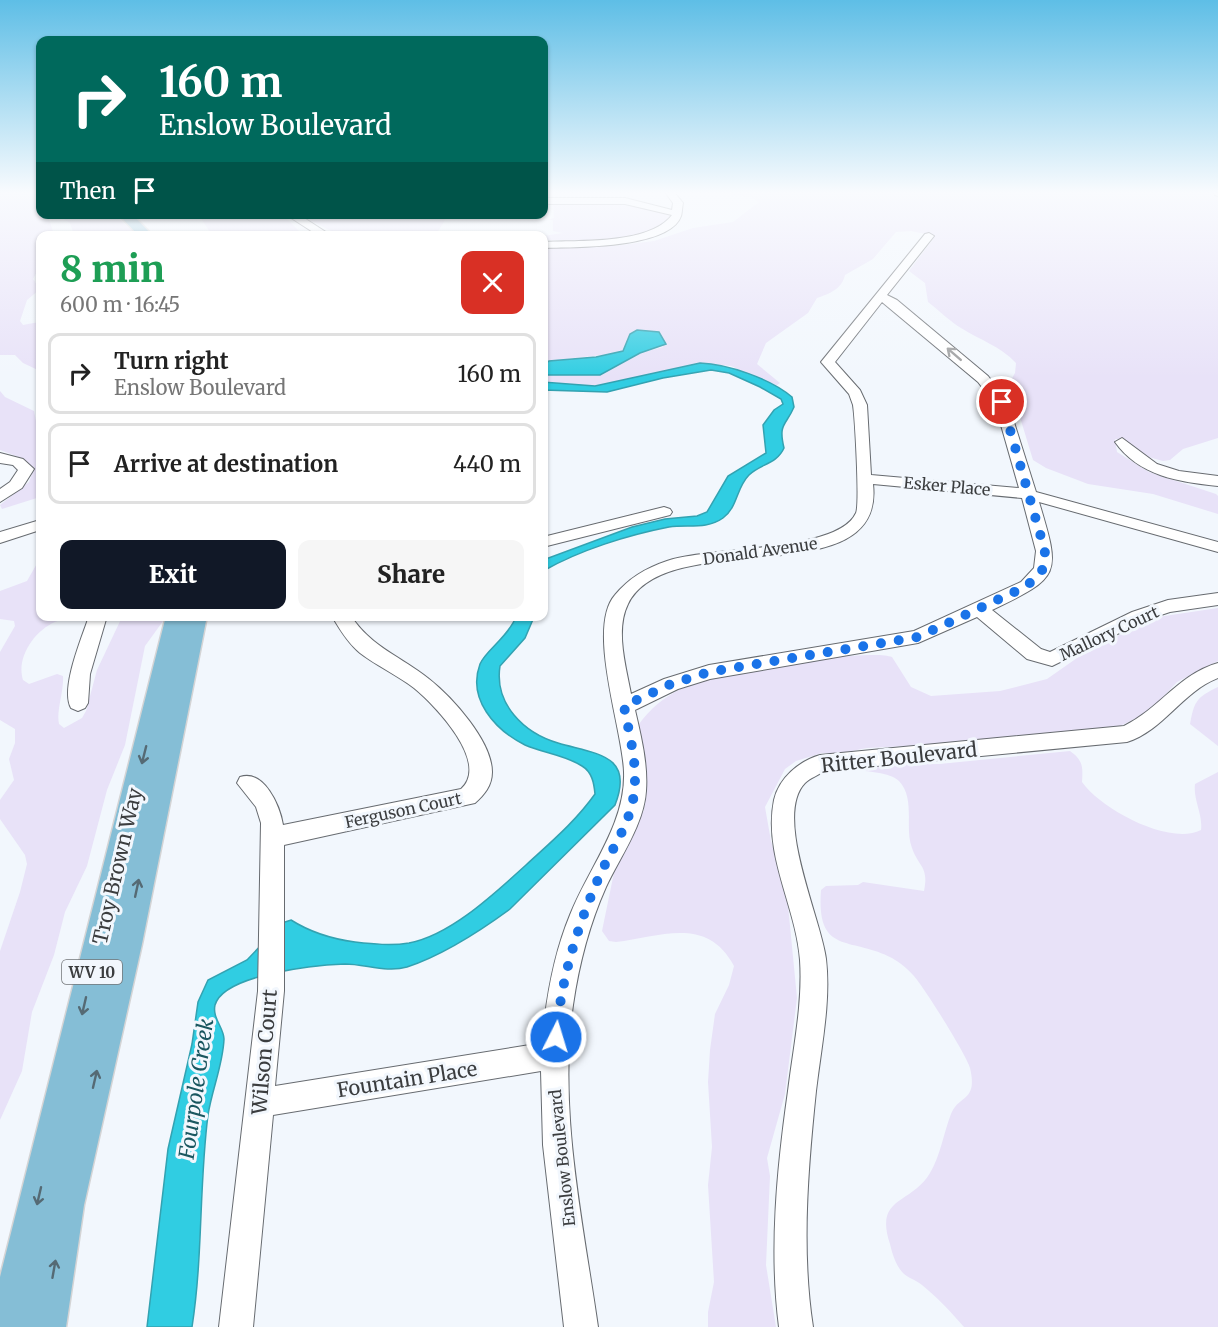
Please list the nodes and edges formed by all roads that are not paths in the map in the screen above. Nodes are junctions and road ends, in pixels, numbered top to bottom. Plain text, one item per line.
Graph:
1 (915, 254) edge
2 (881, 297) junction
3 (1122, 442) dead end
4 (0, 458) edge
5 (864, 479) junction
6 (1218, 481) edge
7 (1030, 494) junction
8 (0, 497) edge
9 (664, 512) dead end
10 (36, 526) edge
11 (0, 538) edge
12 (548, 541) edge
13 (1218, 547) edge
14 (1218, 599) edge
15 (980, 609) junction
16 (96, 621) edge
17 (177, 621) edge
18 (195, 621) edge
19 (345, 621) edge
20 (1218, 670) edge
21 (78, 703) dead end
22 (624, 706) junction
23 (248, 783) dead end
24 (273, 837) junction
25 (555, 1054) junction
26 (259, 1103) junction
27 (8, 1327) edge
28 (45, 1327) edge
29 (236, 1327) edge
30 (581, 1327) edge
31 (796, 1327) edge

1 - 2 street, Donald Avenue
2 - 5 street, Donald Avenue
7 -> 2 street
3 - 6 street
4 - 8 street
5 - 7 street, Esker Place
5 - 22 street, Donald Avenue
7 - 13 street
7 - 15 street
9 - 12 street
10 - 11 street
14 - 15 street, Mallory Court
15 - 22 street
16 - 21 street
17 -> 27 main road, Troy Brown Way / WV 10
28 -> 18 main road, Troy Brown Way / WV 10
19 - 24 street, Ferguson Court
20 - 31 street, Ritter Boulevard
22 - 25 street, Enslow Boulevard
23 - 24 street, Wilson Court
24 - 26 street, Wilson Court
25 - 26 street, Fountain Place
25 - 30 street, Enslow Boulevard
26 - 29 street, Wilson Court

